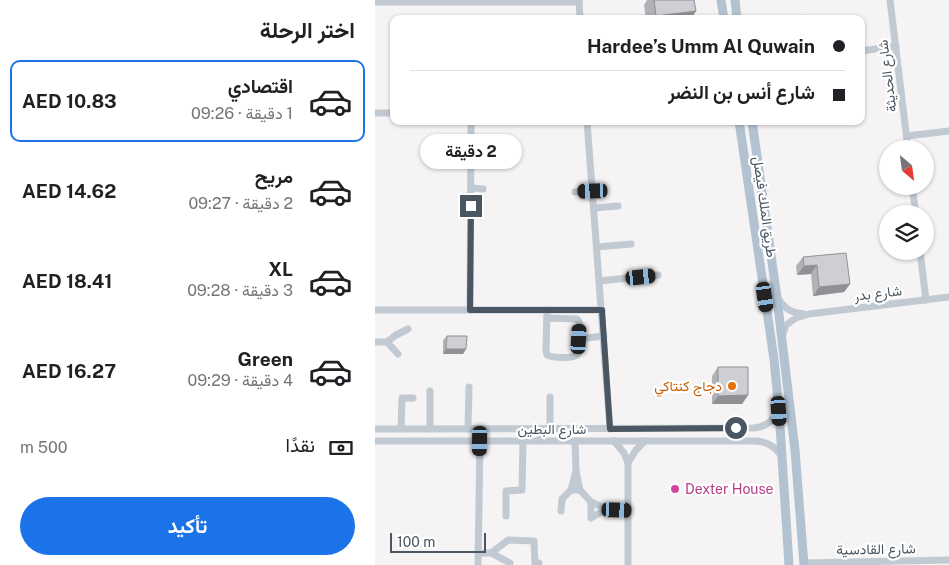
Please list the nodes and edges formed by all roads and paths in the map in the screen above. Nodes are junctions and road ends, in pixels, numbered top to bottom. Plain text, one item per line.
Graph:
1 (721, 0) edge
2 (735, 0) edge
3 (890, 0) edge
4 (579, 1) edge
5 (375, 2) edge
6 (580, 15) edge
7 (723, 15) edge
8 (737, 15) edge
9 (896, 46) junction
10 (865, 50) edge
11 (375, 113) edge
12 (390, 113) edge
13 (471, 125) edge
14 (587, 125) edge
15 (740, 125) edge
16 (753, 125) edge
17 (949, 131) edge
18 (907, 136) junction
19 (907, 140) edge
20 (471, 188) junction
21 (483, 188) dead end
22 (593, 191) junction
23 (575, 192) dead end
24 (618, 206) dead end
25 (594, 208) junction
26 (631, 244) dead end
27 (597, 247) junction
28 (921, 260) edge
29 (658, 275) dead end
30 (599, 281) junction
31 (949, 297) edge
32 (777, 298) junction
33 (926, 300) junction
34 (375, 310) edge
35 (470, 310) junction
36 (547, 310) junction
37 (602, 310) junction
38 (809, 314) junction
39 (547, 318) junction
40 (408, 327) dead end
41 (604, 336) junction
42 (782, 338) junction
43 (579, 339) junction
44 (375, 342) edge
45 (387, 342) junction
46 (398, 354) dead end
47 (469, 387) dead end
48 (430, 391) dead end
49 (549, 397) dead end
50 (413, 398) dead end
51 (779, 411) junction
52 (718, 428) junction
53 (375, 429) edge
54 (401, 429) junction
55 (430, 429) junction
56 (468, 429) junction
57 (550, 429) junction
58 (610, 429) junction
59 (375, 441) edge
60 (480, 441) junction
61 (523, 441) junction
62 (539, 441) junction
63 (575, 441) junction
64 (614, 441) junction
65 (645, 441) junction
66 (714, 441) junction
67 (783, 457) junction
68 (628, 463) junction
69 (576, 471) junction
70 (571, 490) junction
71 (580, 490) junction
72 (591, 502) junction
73 (607, 509) junction
74 (628, 510) junction
75 (561, 511) dead end
76 (506, 516) dead end
77 (478, 553) junction
78 (491, 553) junction
79 (949, 560) edge
80 (510, 563) dead end
81 (539, 563) dead end
82 (804, 564) edge
83 (479, 565) edge
84 (628, 565) edge
85 (789, 565) edge

1 - 7 main road
2 - 8 main road
3 - 9 street, شارع الحديثة
4 - 5 street
4 - 6 street
9 - 10 street
9 - 18 street, شارع الحديثة
11 - 12 street
13 - 20 street
14 - 22 street
15 - 51 main road, طريق الملك فيصل
16 - 32 main road, طريق الملك فيصل
17 - 18 street
18 - 19 street, شارع الحديثة
20 - 21 street
20 - 35 street
22 - 23 street
22 - 25 street
24 - 25 street
25 - 27 street
26 - 27 street
27 - 30 street
28 - 33 street
29 - 30 street
30 - 37 street
31 - 33 street, شارع بدر
32 - 38 street, شارع بدر
32 - 42 main road, طريق الملك فيصل
33 - 38 street, شارع بدر
34 - 35 street
35 - 36 street
36 - 37 street
36 - 39 street
37 - 41 street
38 - 42 street, شارع بدر
39 - 43 street
39 - 43 street
40 - 45 street
41 - 43 street
41 - 58 street
42 - 82 main road, طريق الملك فيصل
44 - 45 street
45 - 46 street
47 - 56 street
48 - 55 street
49 - 57 street
50 - 54 street
51 - 52 street, شارع البطين
51 - 67 main road, طريق الملك فيصل
52 - 58 street, شارع البطين
52 - 66 street
53 - 54 street, شارع البطين
54 - 55 street, شارع البطين
55 - 56 street, شارع البطين
56 - 57 street, شارع البطين
57 - 58 street, شارع البطين
57 - 62 street
59 - 60 street, شارع البطين
60 - 61 street, شارع البطين
60 - 77 street
61 - 62 street, شارع البطين
61 - 76 street
62 - 63 street, شارع البطين
63 - 64 street, شارع البطين
63 - 69 street
64 - 65 street, شارع البطين
64 - 68 street
65 - 66 street, شارع البطين
65 - 68 street
66 - 67 street, شارع البطين
67 - 85 main road, طريق الملك فيصل
68 - 74 street
69 - 70 street
69 - 71 street
70 - 71 street
70 - 75 street
71 - 72 street
72 - 73 street
72 - 73 street
73 - 74 street
74 - 84 street
77 - 78 street
77 - 83 street
78 - 80 street
78 - 81 street
79 - 82 street, شارع القادسية

